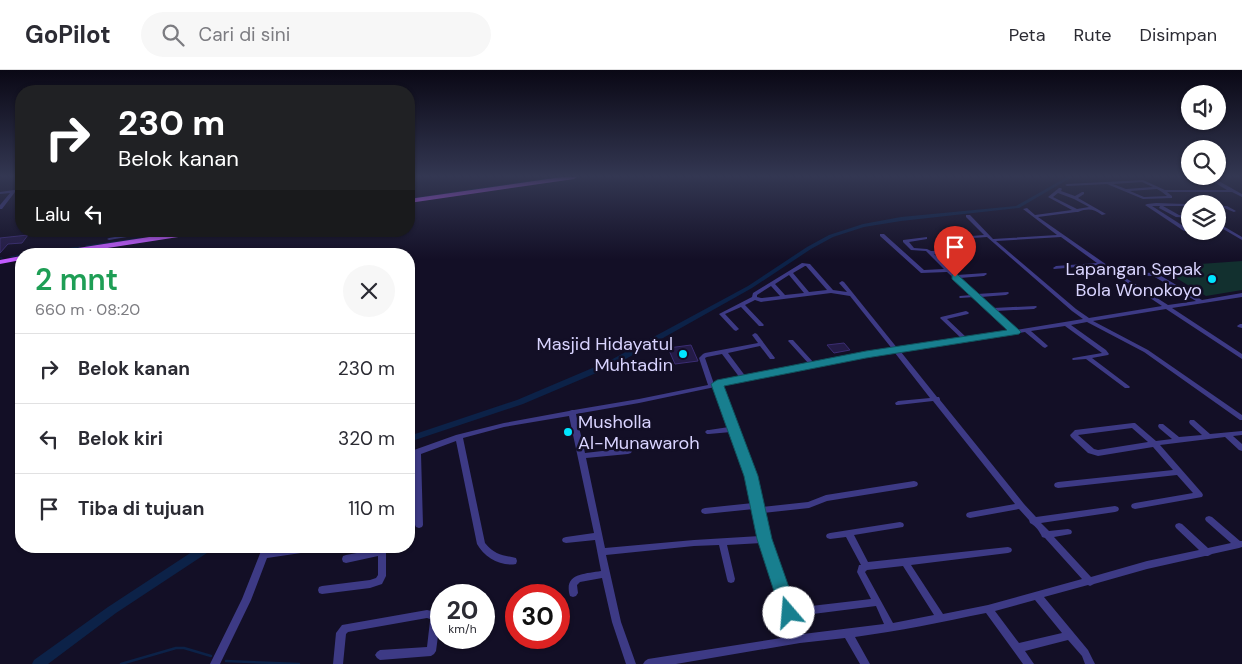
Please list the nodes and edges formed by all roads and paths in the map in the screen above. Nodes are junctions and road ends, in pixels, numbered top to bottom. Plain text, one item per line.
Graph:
1 (1065, 205) edge
2 (1087, 205) edge
3 (1181, 205) edge
4 (1158, 206) junction
5 (1093, 208) junction
6 (1226, 208) edge
7 (1025, 209) dead end
8 (1078, 211) junction
9 (1234, 212) dead end
10 (1104, 214) dead end
11 (968, 216) dead end
12 (1034, 216) junction
13 (1181, 216) edge
14 (1181, 227) edge
15 (1226, 229) edge
16 (882, 235) dead end
17 (1062, 236) junction
18 (128, 237) edge
19 (136, 237) edge
20 (925, 238) dead end
21 (959, 238) dead end
22 (990, 238) junction
23 (109, 239) dead end
24 (1242, 239) edge
25 (82, 248) edge
26 (971, 251) dead end
27 (930, 253) junction
28 (15, 259) edge
29 (0, 262) edge
30 (1101, 264) junction
31 (1056, 268) dead end
32 (948, 270) junction
33 (790, 273) junction
34 (1115, 273) junction
35 (984, 274) dead end
36 (955, 277) junction
37 (842, 282) dead end
38 (772, 284) junction
39 (831, 291) junction
40 (1006, 293) dead end
41 (808, 294) junction
42 (852, 295) junction
43 (1242, 295) edge
44 (976, 296) junction
45 (784, 297) junction
46 (962, 297) dead end
47 (754, 298) junction
48 (1200, 301) junction
49 (740, 304) junction
50 (1034, 307) dead end
51 (1169, 307) junction
52 (991, 310) junction
53 (966, 313) dead end
54 (1089, 321) junction
55 (1066, 324) junction
56 (761, 325) dead end
57 (736, 329) dead end
58 (1027, 331) junction
59 (1015, 332) junction
60 (756, 335) dead end
61 (966, 340) junction
62 (791, 341) dead end
63 (762, 344) junction
64 (1045, 346) dead end
65 (897, 350) junction
66 (724, 352) junction
67 (1087, 357) junction
68 (1242, 357) edge
69 (772, 358) dead end
70 (1075, 359) dead end
71 (813, 364) junction
72 (744, 379) junction
73 (714, 385) junction
74 (1127, 387) dead end
75 (937, 399) junction
76 (898, 403) dead end
77 (572, 412) junction
78 (1242, 418) edge
79 (1192, 422) dead end
80 (1161, 426) dead end
81 (732, 429) junction
82 (710, 432) dead end
83 (1242, 433) edge
84 (1227, 435) junction
85 (459, 437) junction
86 (1209, 437) junction
87 (1178, 440) junction
88 (1155, 444) junction
89 (1242, 448) edge
90 (628, 451) dead end
91 (418, 452) junction
92 (415, 453) edge
93 (582, 456) junction
94 (1179, 472) junction
95 (914, 484) dead end
96 (1058, 485) dead end
97 (1020, 506) junction
98 (1135, 506) dead end
99 (757, 508) junction
100 (1115, 509) dead end
101 (705, 511) dead end
102 (970, 515) dead end
103 (1209, 519) dead end
104 (1033, 520) junction
105 (419, 524) dead end
106 (900, 525) dead end
107 (1180, 526) dead end
108 (1068, 532) dead end
109 (848, 533) junction
110 (1045, 535) junction
111 (598, 536) junction
112 (830, 536) dead end
113 (765, 539) junction
114 (566, 540) dead end
115 (722, 541) junction
116 (1240, 544) edge
117 (1008, 550) dead end
118 (601, 552) junction
119 (264, 553) edge
120 (368, 553) edge
121 (382, 553) edge
122 (1208, 553) junction
123 (346, 559) dead end
124 (513, 561) dead end
125 (905, 562) junction
126 (866, 566) junction
127 (605, 574) junction
128 (730, 579) dead end
129 (1090, 582) junction
130 (322, 590) dead end
131 (573, 593) dead end
132 (1036, 596) junction
133 (878, 602) junction
134 (988, 609) junction
135 (789, 613) junction
136 (941, 619) junction
137 (891, 628) junction
138 (848, 634) junction
139 (1064, 637) dead end
140 (800, 639) junction
141 (1017, 648) junction
142 (380, 655) dead end
143 (339, 662) edge
144 (215, 664) edge
145 (631, 664) edge
146 (648, 664) edge
147 (866, 664) edge
148 (1029, 664) edge
149 (1090, 664) edge

1 - 8 street
2 - 5 street
3 - 4 street
4 - 13 street
4 - 14 street
5 - 8 street
5 - 10 street
6 - 9 street
7 - 12 street
8 - 12 street
11 - 22 street
12 - 17 street
15 - 24 street
16 - 32 street
17 - 22 street
17 - 30 street
18 - 23 street
19 - 25 main road
20 - 27 street
21 - 22 street
22 - 54 street
26 - 27 street
27 - 32 street
28 - 29 main road
30 - 31 street
30 - 34 street
32 - 36 street
33 - 38 street
33 - 39 street
33 - 41 street
34 - 48 street
34 - 51 street
35 - 36 street
36 - 44 street
37 - 42 street
38 - 45 street
38 - 47 street
39 - 41 street
39 - 42 street
40 - 44 street
41 - 45 street
42 - 65 street
43 - 48 street
44 - 46 street
44 - 52 street
45 - 47 street
47 - 49 street
48 - 51 street
49 - 56 street
49 - 57 street
50 - 52 street
51 - 54 street
51 - 68 street
52 - 59 street
53 - 61 street
54 - 55 street
54 - 78 street
55 - 58 street
55 - 67 street
58 - 59 street
58 - 64 street
59 - 61 street
60 - 63 street
61 - 65 street
62 - 71 street
63 - 66 street
63 - 69 street
65 - 71 street
65 - 75 street
66 - 72 street
66 - 73 street
67 - 70 street
67 - 74 street
71 - 72 street
72 - 73 street
73 - 77 street
73 - 81 street
75 - 76 street
75 - 97 street
77 - 85 street
77 - 93 street
79 - 86 street
80 - 87 street
81 - 82 street
81 - 99 street
83 - 84 street
84 - 86 street
84 - 89 street
85 - 91 street
85 - 124 street
86 - 87 street
87 - 88 street
88 - 88 street
88 - 94 street
90 - 93 street
91 - 92 street
91 - 105 street
93 - 111 street
94 - 96 street
94 - 98 street
95 - 99 street
97 - 102 street
97 - 104 street
99 - 101 street
99 - 113 street
100 - 104 street
103 - 116 street
104 - 110 street
106 - 109 street
107 - 122 street
108 - 110 street
109 - 112 street
109 - 126 street
110 - 129 street
111 - 114 street
111 - 118 street
113 - 115 street
113 - 135 street
115 - 118 street
115 - 128 street
116 - 122 street
117 - 125 street
118 - 127 street
119 - 144 street
120 - 123 street
121 - 130 street
122 - 129 street
125 - 126 street
125 - 136 street
126 - 133 street
127 - 131 street
127 - 145 street
129 - 132 street
132 - 134 street
132 - 149 street
133 - 135 street
133 - 137 street
134 - 136 street
134 - 141 street
135 - 140 street
136 - 137 street
137 - 138 street
138 - 140 street
138 - 147 street
139 - 141 street
140 - 146 street
141 - 148 street
142 - 143 street

